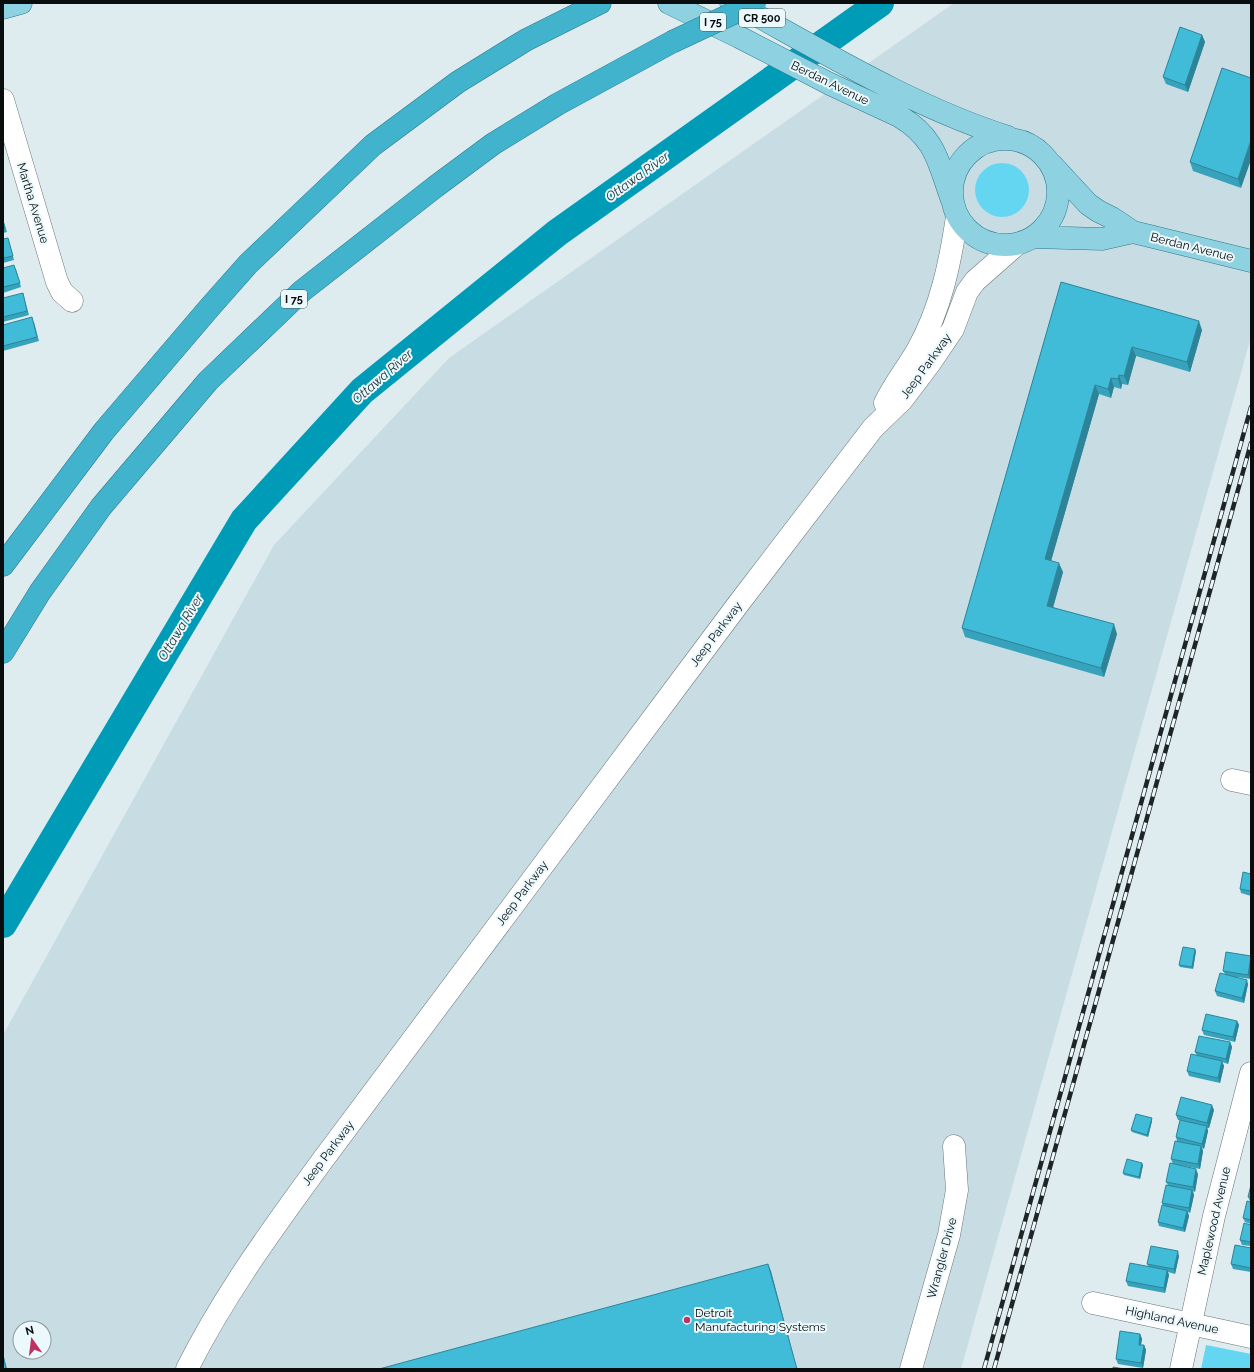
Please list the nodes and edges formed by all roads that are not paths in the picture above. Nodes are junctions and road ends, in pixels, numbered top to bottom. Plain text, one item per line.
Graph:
1 (21, 3) edge
2 (669, 3) edge
3 (731, 3) edge
4 (756, 3) edge
5 (596, 5) edge
6 (3, 8) edge
7 (3, 100) edge
8 (1019, 141) junction
9 (1048, 160) junction
10 (954, 208) junction
11 (1132, 232) junction
12 (1025, 241) junction
13 (1251, 261) edge
14 (72, 301) dead end
15 (873, 428) junction
16 (3, 565) edge
17 (3, 652) edge
18 (1251, 1073) edge
19 (954, 1146) dead end
20 (1093, 1303) dead end
21 (1191, 1324) junction
22 (1251, 1337) edge
23 (187, 1369) edge
24 (912, 1369) edge
25 (1182, 1369) edge

1 - 6 main road
2 - 10 main road, Berdan Avenue
3 - 8 main road, Berdan Avenue / CR 500
4 - 17 highway, I 75, bridge
5 - 16 highway
7 - 14 street, Martha Avenue
8 - 9 main road
8 - 10 main road
9 - 11 main road, Berdan Avenue
9 - 12 main road
10 - 12 main road
10 - 15 street, Jeep Parkway
11 - 12 main road, Berdan Avenue
11 - 13 main road, Berdan Avenue
12 - 15 street, Jeep Parkway
15 - 23 street, Jeep Parkway
18 - 21 street, Maplewood Avenue
19 - 24 street, Wrangler Drive
20 - 21 street, Highland Avenue
21 - 22 street, Highland Avenue
21 - 25 street, Maplewood Avenue

